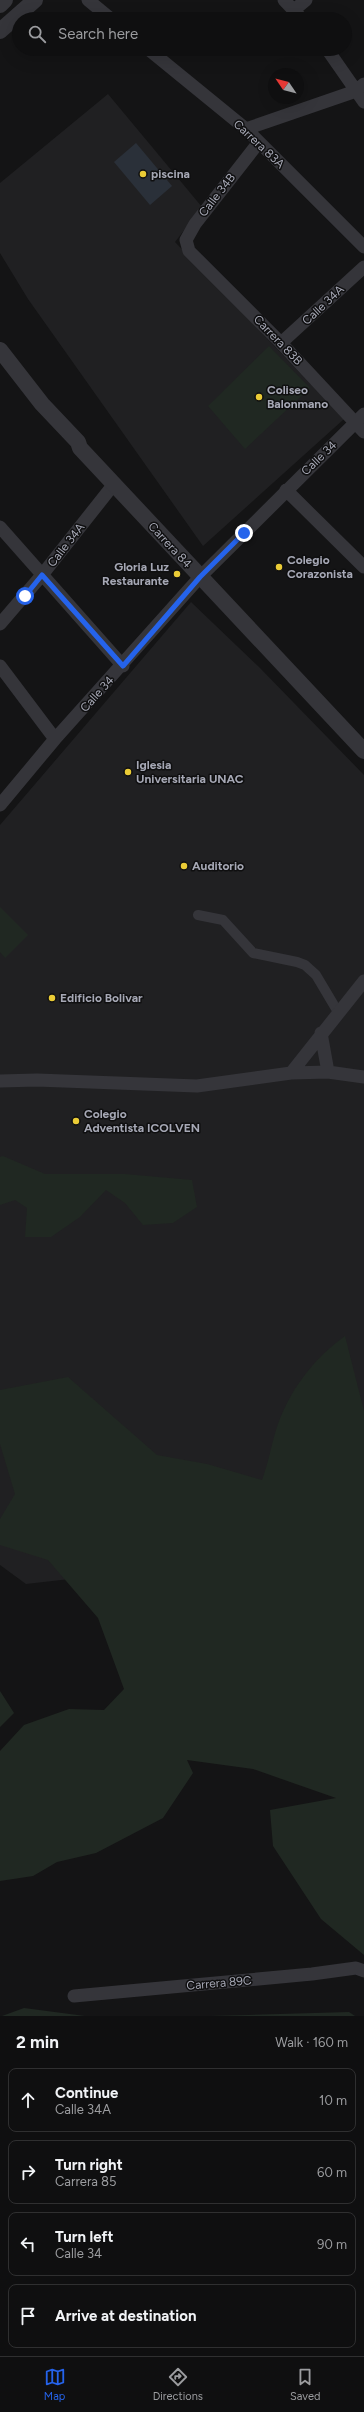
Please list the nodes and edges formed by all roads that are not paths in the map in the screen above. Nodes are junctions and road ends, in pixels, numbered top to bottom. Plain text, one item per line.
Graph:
1 (5, 0) edge
2 (35, 0) edge
3 (88, 0) edge
4 (284, 0) edge
5 (306, 0) edge
6 (0, 5) edge
7 (21, 12) edge
8 (103, 12) edge
9 (296, 12) edge
10 (299, 12) edge
11 (12, 20) edge
12 (0, 31) edge
13 (157, 56) edge
14 (333, 56) edge
15 (360, 87) edge
16 (364, 102) edge
17 (246, 129) junction
18 (258, 142) junction
19 (364, 247) edge
20 (189, 251) joint
21 (364, 267) edge
22 (281, 343) junction
23 (0, 350) edge
24 (361, 423) edge
25 (114, 484) junction
26 (286, 490) junction
27 (0, 527) edge
28 (364, 567) edge
29 (42, 575) junction
30 (200, 577) junction
31 (0, 624) edge
32 (0, 666) edge
33 (123, 666) junction
34 (55, 739) junction
35 (364, 752) edge
36 (0, 805) edge
37 (198, 915) dead end
38 (364, 980) edge
39 (338, 1012) junction
40 (321, 1033) junction
41 (328, 1072) junction
42 (291, 1073) junction
43 (364, 1077) edge
44 (0, 1081) edge
45 (364, 1971) edge
46 (74, 1996) dead end

1 - 6 street
2 - 7 street
3 - 8 street
4 - 9 street
5 - 10 street
11 - 12 street
13 - 17 street, Carrera 83A
14 - 15 street
15 - 16 street
15 - 17 street
17 - 18 street, Carrera 83A
18 - 19 street, Carrera 83A
18 - 20 street, Calle 34B
20 - 22 street, Carrera 83B
21 - 22 street, Calle 34A
22 - 24 street, Carrera 83B
23 - 25 street, Carrera 84
24 - 26 street, Calle 34
25 - 29 street, Calle 34A
25 - 30 street, Carrera 84
26 - 28 street
26 - 30 street, Calle 34
27 - 29 street
29 - 31 street, Calle 34A
29 - 33 street
30 - 33 street, Calle 34
30 - 35 street, Carrera 84
32 - 34 street
33 - 34 street, Calle 34
34 - 36 street, Calle 34
37 - 39 street
38 - 39 street
39 - 40 street
40 - 41 street
40 - 42 street
41 - 42 street
41 - 43 street
42 - 44 street
45 - 46 street, Carrera 89C

